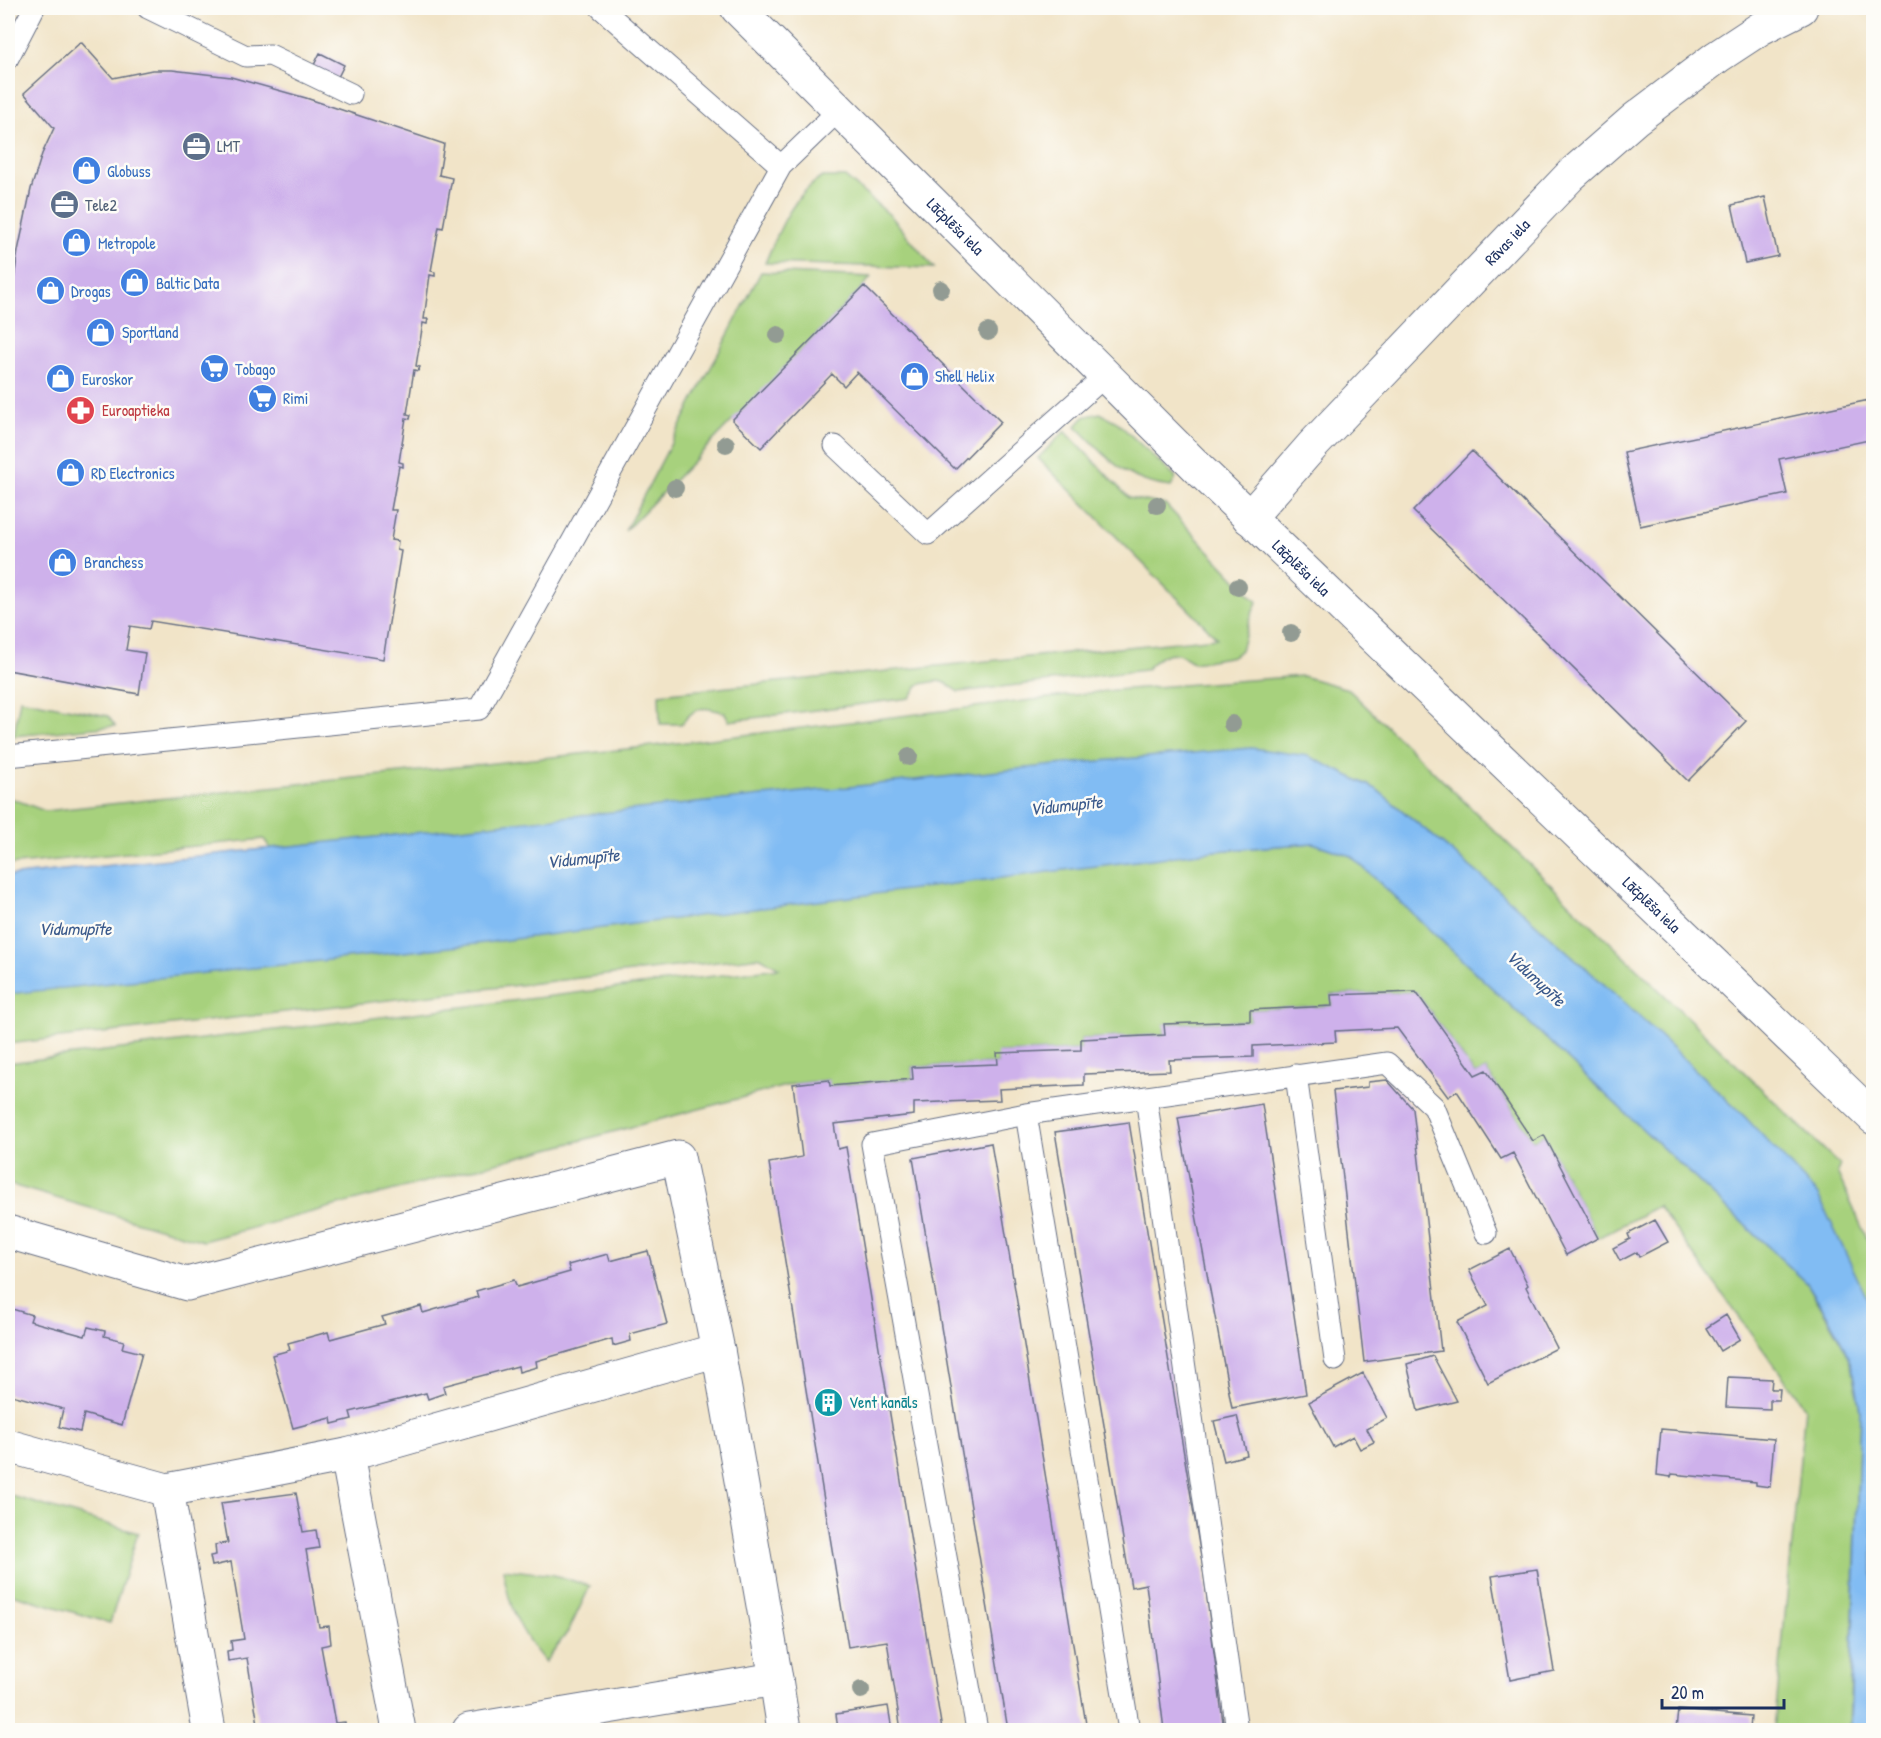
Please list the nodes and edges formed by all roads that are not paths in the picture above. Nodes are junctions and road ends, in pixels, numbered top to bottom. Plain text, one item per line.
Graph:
1 (34, 8) edge
2 (148, 8) edge
3 (601, 8) edge
4 (737, 8) edge
5 (1801, 8) edge
6 (8, 58) edge
7 (351, 94) dead end
8 (840, 109) junction
9 (781, 166) junction
10 (1105, 376) junction
11 (835, 446) dead end
12 (1249, 518) junction
13 (8, 756) edge
14 (1296, 1076) junction
15 (1146, 1097) junction
16 (1026, 1114) junction
17 (1874, 1118) edge
18 (8, 1232) edge
19 (1486, 1233) dead end
20 (718, 1350) junction
21 (1335, 1360) dead end
22 (8, 1446) edge
23 (347, 1455) junction
24 (167, 1490) junction
25 (776, 1679) junction
26 (209, 1731) edge
27 (399, 1731) edge
28 (469, 1731) edge
29 (784, 1731) edge
30 (977, 1731) edge
31 (1130, 1731) edge
32 (1237, 1731) edge

1 - 6 lane
2 - 7 lane
3 - 9 lane
4 - 8 street, Lāčplēša iela
5 - 12 street, Rāvas iela
8 - 9 lane
8 - 10 street, Lāčplēša iela
9 - 13 lane
10 - 11 lane
10 - 12 street, Lāčplēša iela
12 - 17 street, Lāčplēša iela
14 - 15 lane
14 - 19 lane
14 - 21 lane
15 - 16 lane
15 - 32 lane
16 - 30 lane
16 - 31 lane
18 - 20 street
20 - 23 street
20 - 25 street
22 - 24 street
23 - 24 street
23 - 27 street
24 - 26 street
25 - 28 street
25 - 29 street

